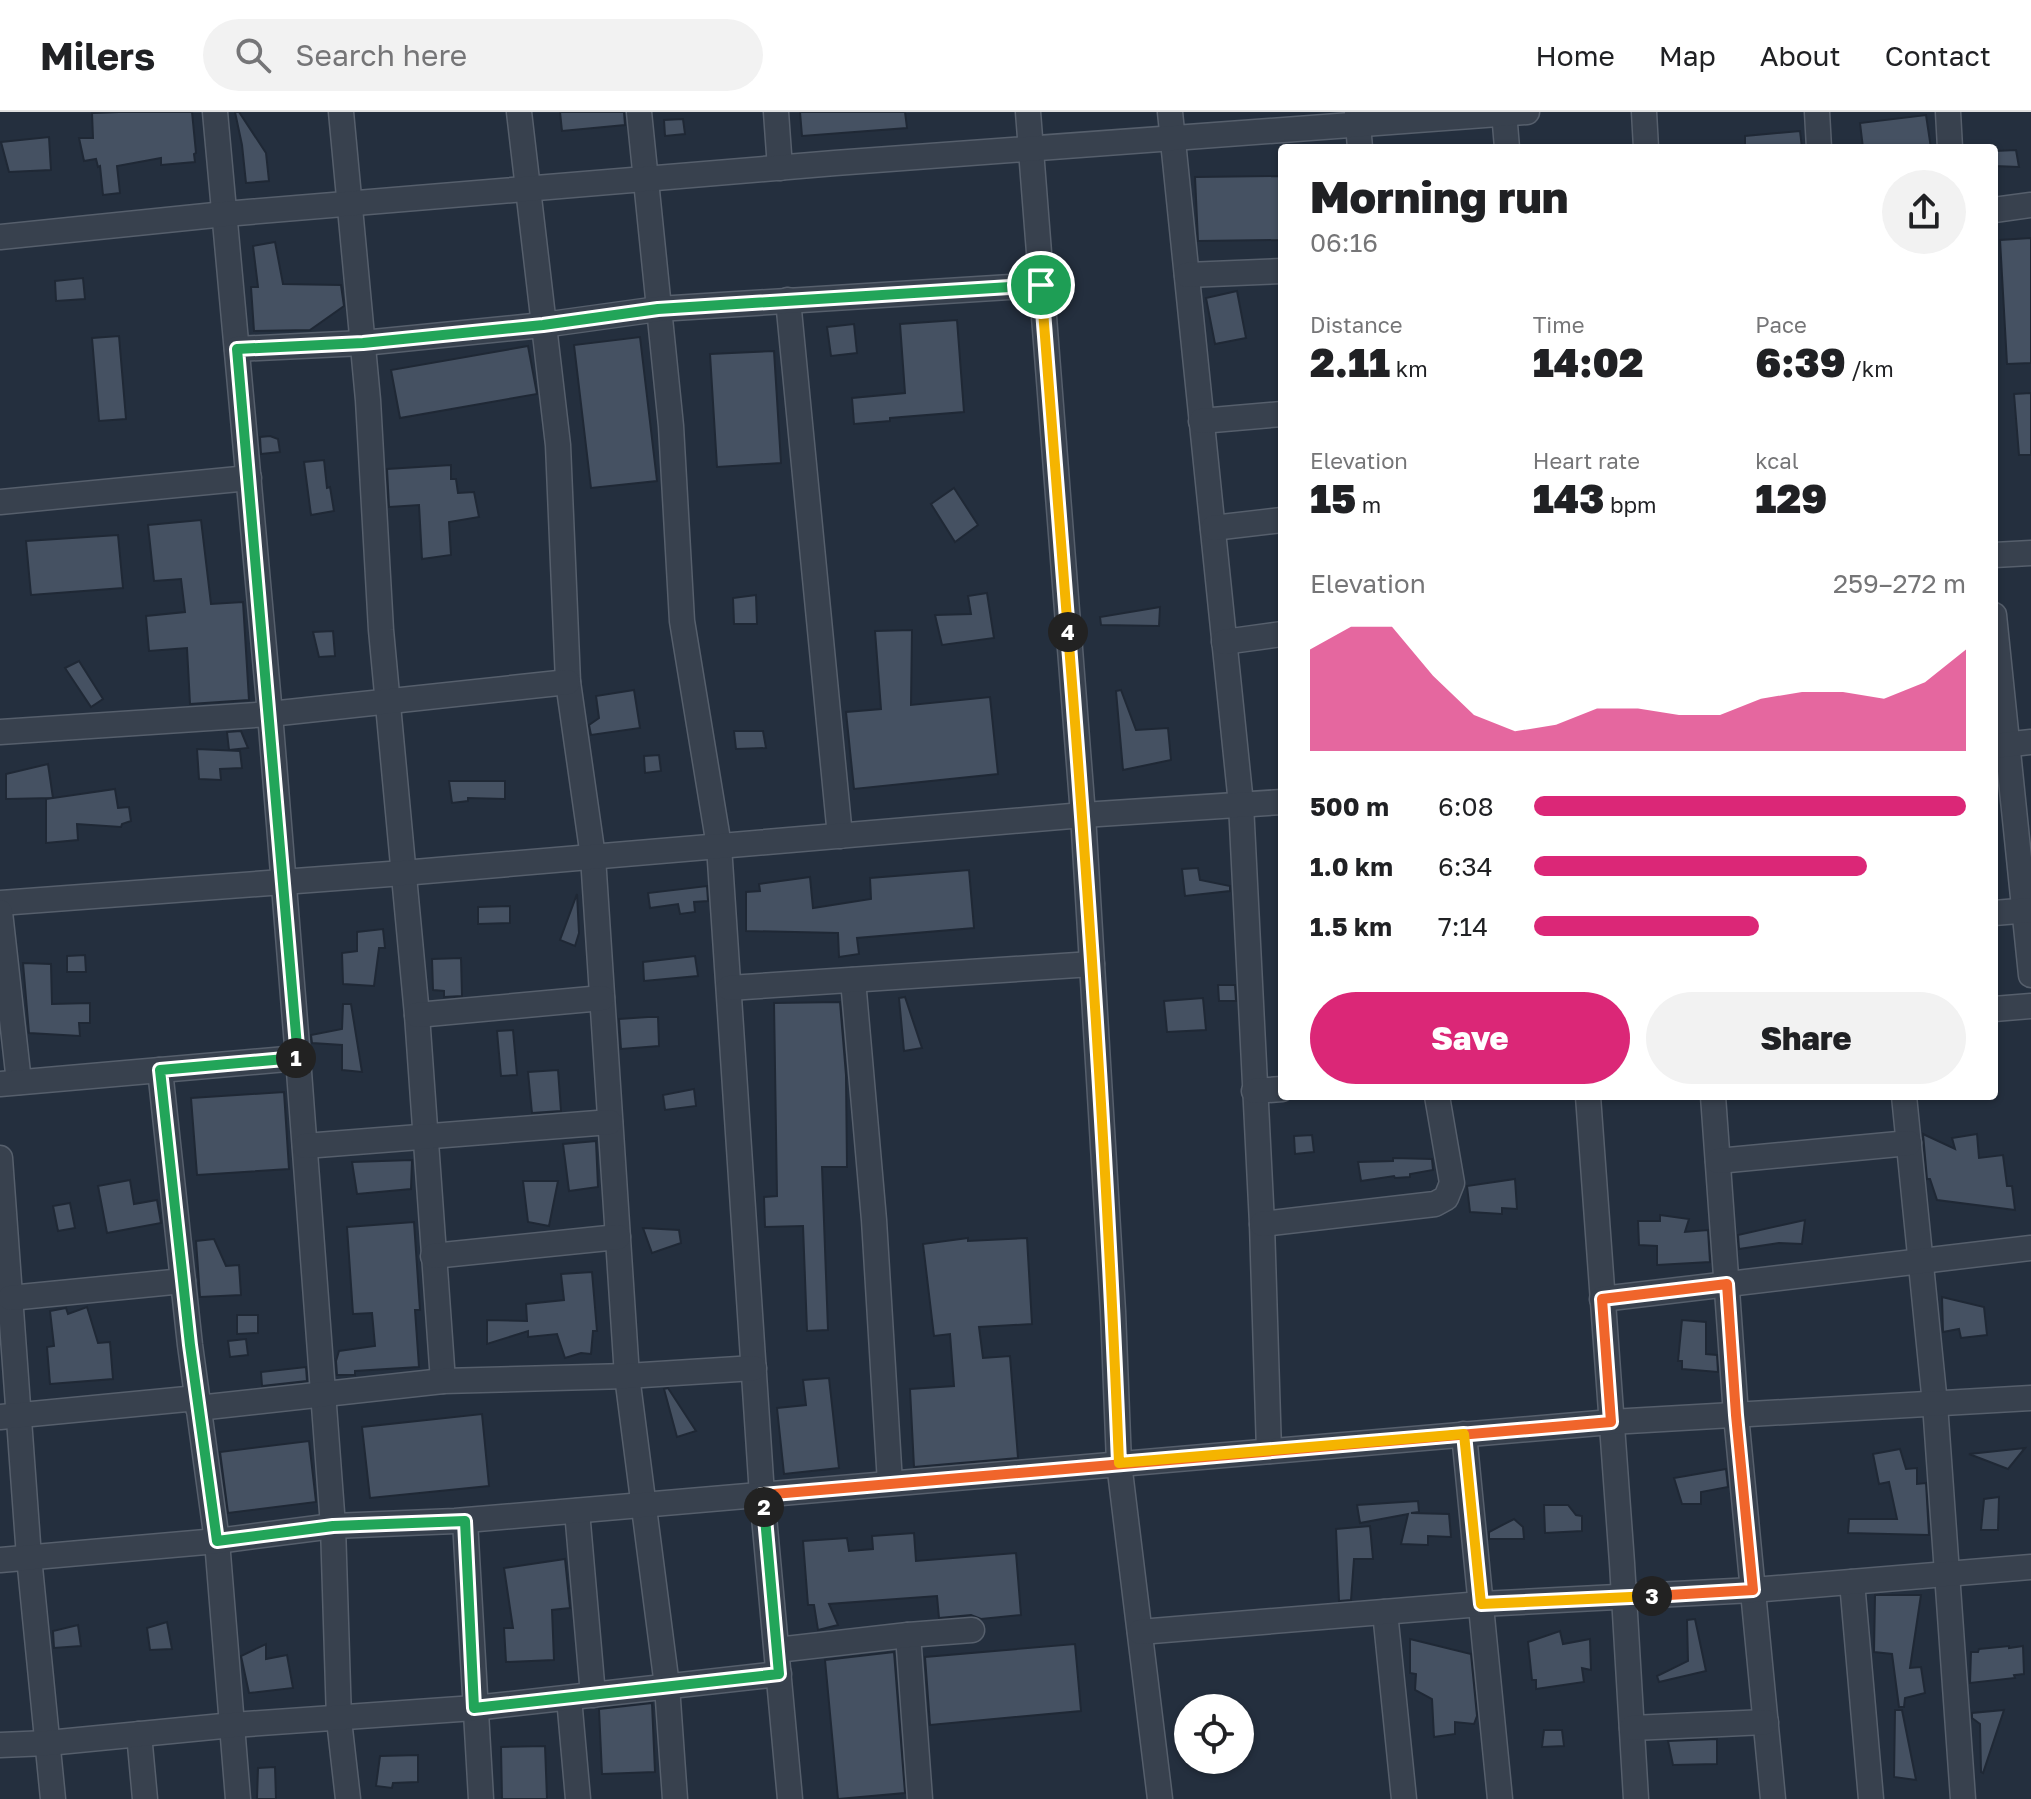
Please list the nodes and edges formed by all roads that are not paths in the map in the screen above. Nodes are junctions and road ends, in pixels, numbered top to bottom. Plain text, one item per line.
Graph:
1 (215, 112) edge
2 (341, 112) edge
3 (519, 112) edge
4 (639, 112) edge
5 (776, 112) edge
6 (1028, 112) edge
7 (1170, 112) edge
8 (1644, 112) edge
9 (1817, 112) edge
10 (1948, 112) edge
11 (1512, 113) edge
12 (1358, 128) edge
13 (1172, 137) junction
14 (1508, 144) edge
15 (1646, 144) edge
16 (1819, 144) edge
17 (1950, 144) edge
18 (1031, 148) junction
19 (780, 168) junction
20 (644, 179) junction
21 (526, 189) junction
22 (350, 203) junction
23 (2031, 205) edge
24 (1998, 209) edge
25 (225, 214) junction
26 (0, 237) edge
27 (1278, 271) edge
28 (1187, 275) junction
29 (1041, 285) junction
30 (788, 300) junction
31 (658, 309) junction
32 (543, 325) junction
33 (363, 343) junction
34 (237, 349) junction
35 (1278, 414) edge
36 (1201, 421) junction
37 (249, 478) junction
38 (0, 502) edge
39 (1278, 520) edge
40 (1213, 528) junction
41 (2031, 553) edge
42 (1998, 555) edge
43 (1278, 635) edge
44 (1224, 642) junction
45 (568, 682) junction
46 (387, 701) junction
47 (1998, 702) edge
48 (270, 714) junction
49 (0, 732) edge
50 (2031, 742) edge
51 (2000, 745) edge
52 (1278, 802) edge
53 (1241, 804) junction
54 (1083, 815) junction
55 (840, 836) junction
56 (719, 846) junction
57 (593, 857) junction
58 (403, 873) junction
59 (283, 882) junction
60 (0, 903) edge
61 (2028, 910) edge
62 (0, 912) edge
63 (1998, 913) edge
64 (1092, 964) junction
65 (2031, 975) edge
66 (853, 980) junction
67 (729, 988) junction
68 (602, 998) junction
69 (2031, 1006) edge
70 (1998, 1009) edge
71 (417, 1015) junction
72 (298, 1058) junction
73 (160, 1070) junction
74 (10, 1083) edge
75 (1278, 1089) edge
76 (1254, 1091) junction
77 (1438, 1100) edge
78 (1588, 1100) edge
79 (1713, 1100) edge
80 (1904, 1100) edge
81 (610, 1122) junction
82 (425, 1136) junction
83 (1909, 1143) junction
84 (305, 1146) junction
85 (0, 1158) edge
86 (1718, 1161) junction
87 (1262, 1224) junction
88 (3, 1235) edge
89 (618, 1237) junction
90 (2031, 1248) edge
91 (433, 1256) junction
92 (1921, 1260) junction
93 (183, 1281) junction
94 (1727, 1284) junction
95 (10, 1298) junction
96 (1602, 1299) junction
97 (754, 1368) junction
98 (627, 1376) junction
99 (443, 1381) junction
100 (323, 1394) junction
101 (2031, 1398) edge
102 (198, 1403) junction
103 (1935, 1404) junction
104 (1736, 1415) junction
105 (9, 1416) edge
106 (1611, 1422) junction
107 (1464, 1434) junction
108 (1269, 1451) junction
109 (1119, 1463) junction
110 (890, 1483) junction
111 (762, 1495) junction
112 (643, 1504) junction
113 (577, 1511) junction
114 (465, 1521) junction
115 (333, 1526) junction
116 (217, 1541) junction
117 (29, 1557) junction
118 (0, 1560) edge
119 (2031, 1567) edge
120 (1947, 1574) junction
121 (1852, 1582) junction
122 (1753, 1590) junction
123 (1624, 1597) junction
124 (1481, 1604) junction
125 (1385, 1612) junction
126 (972, 1630) dead end
127 (1140, 1632) junction
128 (908, 1635) junction
129 (778, 1662) junction
130 (667, 1686) junction
131 (581, 1696) junction
132 (474, 1708) junction
133 (339, 1720) junction
134 (1766, 1722) junction
135 (233, 1725) junction
136 (1632, 1728) junction
137 (139, 1734) junction
138 (48, 1743) junction
139 (0, 1745) edge
140 (53, 1799) edge
141 (145, 1799) edge
142 (238, 1799) edge
143 (348, 1799) edge
144 (481, 1799) edge
145 (578, 1799) edge
146 (675, 1799) edge
147 (790, 1799) edge
148 (920, 1799) edge
149 (1160, 1799) edge
150 (1404, 1799) edge
151 (1500, 1799) edge
152 (1636, 1799) edge
153 (1773, 1799) edge
154 (1871, 1799) edge
155 (1963, 1799) edge

1 - 25 street
2 - 22 street
3 - 21 street
4 - 20 street
5 - 19 street
6 - 18 street
7 - 13 street
8 - 15 street
9 - 16 street
10 - 17 street
11 - 12 street
11 - 14 street
12 - 13 street
13 - 18 street
13 - 28 street
18 - 19 street
18 - 29 street
19 - 20 street
20 - 21 street
20 - 31 street
21 - 22 street
21 - 32 street
22 - 25 street
22 - 33 street
23 - 24 street
25 - 26 street
25 - 34 street
27 - 28 street
28 - 36 street
29 - 30 street
29 - 54 street
30 - 31 street
30 - 55 street
31 - 32 street
31 - 56 street
32 - 33 street
32 - 45 street
33 - 34 street
33 - 46 street
34 - 37 street
35 - 36 street
36 - 40 street
37 - 38 street
37 - 48 street
39 - 40 street
40 - 44 street
41 - 42 street
43 - 44 street
44 - 53 street
45 - 46 street
45 - 57 street
46 - 48 street
46 - 58 street
47 - 51 street
48 - 49 street
48 - 59 street
50 - 51 street
51 - 61 street
52 - 53 street
53 - 54 street
53 - 76 street
54 - 55 street
54 - 64 street
55 - 56 street
56 - 57 street
56 - 67 street
57 - 58 street
57 - 68 street
58 - 59 street
58 - 71 street
59 - 60 street
59 - 72 street
61 - 63 street
61 - 65 street
62 - 74 street
64 - 66 street
64 - 109 street
66 - 67 street
66 - 110 street
67 - 97 street
68 - 71 street
68 - 81 street
69 - 70 street
71 - 82 street
72 - 73 street
72 - 84 street
73 - 74 street
73 - 93 street
75 - 76 street
76 - 87 street
77 - 87 street
78 - 96 street
79 - 86 street
80 - 83 street
81 - 82 street
81 - 89 street
82 - 84 street
82 - 91 street
83 - 86 street
83 - 92 street
84 - 100 street
85 - 88 street
86 - 94 street
87 - 108 street
88 - 95 street
89 - 91 street
89 - 98 street
90 - 92 street
91 - 99 street
92 - 94 street
92 - 103 street
93 - 95 street
93 - 102 street
94 - 96 street
94 - 104 street
95 - 105 street
96 - 106 street
97 - 98 street
97 - 111 street
98 - 99 street
98 - 112 street
99 - 100 street
100 - 102 street
100 - 115 street
101 - 103 street
102 - 105 street
102 - 116 street
103 - 104 street
103 - 120 street
104 - 106 street
104 - 122 street
105 - 117 street
106 - 107 street
106 - 123 street
107 - 108 street
107 - 124 street
108 - 109 street
109 - 110 street
109 - 127 street
110 - 111 street
111 - 112 street
111 - 129 street
112 - 113 street
112 - 130 street
113 - 114 street
113 - 131 street
114 - 115 street
114 - 132 street
115 - 116 street
115 - 133 street
116 - 117 street
116 - 135 street
117 - 118 street
117 - 138 street
119 - 120 street
120 - 121 street
120 - 155 street
121 - 122 street
121 - 154 street
122 - 123 street
122 - 134 street
123 - 124 street
123 - 136 street
124 - 125 street
124 - 151 street
125 - 127 street
125 - 150 street
126 - 128 street
127 - 149 street
128 - 129 street
128 - 148 street
129 - 130 street
129 - 147 street
130 - 131 street
130 - 146 street
131 - 132 street
131 - 145 street
132 - 133 street
132 - 144 street
133 - 135 street
133 - 143 street
134 - 136 street
134 - 153 street
135 - 137 street
135 - 142 street
136 - 152 street
137 - 138 street
137 - 141 street
138 - 139 street
138 - 140 street

